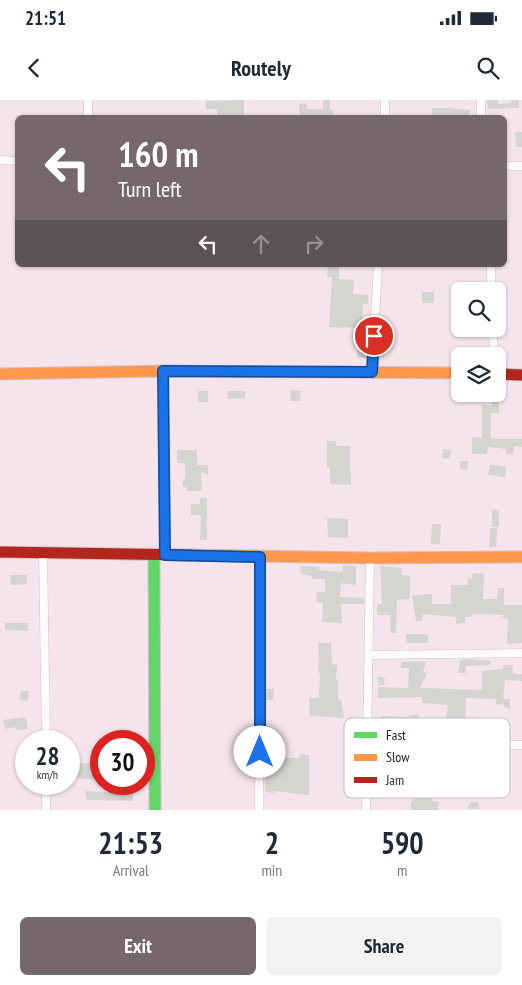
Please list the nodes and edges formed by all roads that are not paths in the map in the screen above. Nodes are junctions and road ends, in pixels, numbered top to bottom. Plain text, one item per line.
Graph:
1 (88, 100) edge
2 (385, 100) edge
3 (481, 100) edge
4 (88, 115) edge
5 (384, 115) edge
6 (481, 115) edge
7 (0, 160) edge
8 (15, 161) edge
9 (507, 166) edge
10 (522, 166) edge
11 (378, 267) edge
12 (491, 267) edge
13 (491, 282) edge
14 (163, 371) junction
15 (372, 372) junction
16 (451, 373) edge
17 (0, 374) edge
18 (506, 374) edge
19 (522, 375) edge
20 (0, 552) edge
21 (43, 552) junction
22 (159, 555) junction
23 (260, 557) junction
24 (522, 557) edge
25 (370, 558) junction
26 (522, 653) edge
27 (369, 655) junction
28 (368, 718) edge
29 (46, 730) edge
30 (46, 795) edge
31 (46, 810) edge
32 (155, 810) edge
33 (260, 810) edge

1 - 4 street
2 - 5 street
3 - 6 street
7 - 8 street
9 - 10 street
11 - 15 street
12 - 13 street
14 - 15 street
14 - 17 street
14 - 22 street
15 - 16 street
18 - 19 street
20 - 21 street
21 - 22 street
21 - 29 street
22 - 23 street
22 - 32 street
23 - 25 street
23 - 33 street
24 - 25 street
25 - 27 street
26 - 27 street
27 - 28 street
30 - 31 street

